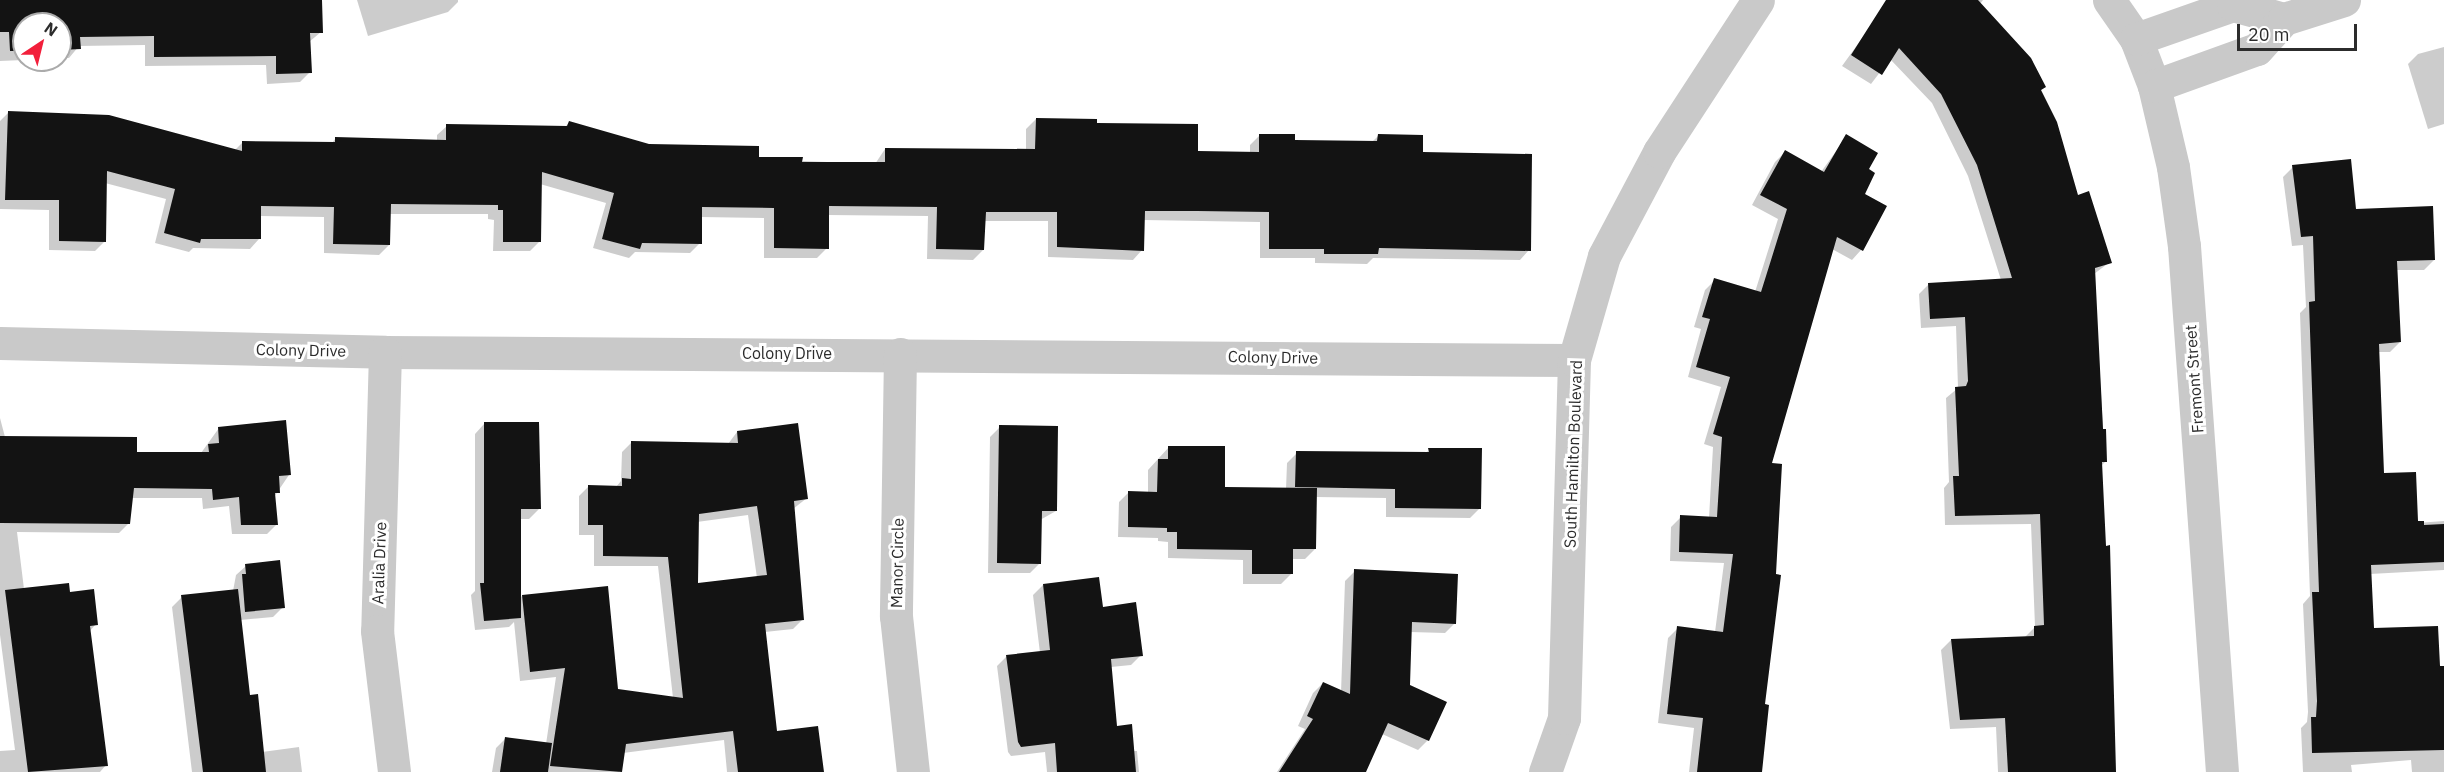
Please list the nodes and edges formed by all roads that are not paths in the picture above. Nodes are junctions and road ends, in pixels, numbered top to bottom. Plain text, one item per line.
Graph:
1 (1758, 0) edge
2 (2109, 0) edge
3 (2344, 0) edge
4 (2284, 19) junction
5 (2136, 39) junction
6 (2154, 86) junction
7 (0, 343) edge
8 (385, 352) junction
9 (900, 354) junction
10 (1574, 360) junction
11 (394, 772) edge
12 (913, 772) edge
13 (1545, 772) edge
14 (2222, 772) edge

1 - 10 street, South Hamilton Boulevard
2 - 5 street, Fremont Street
3 - 4 street
4 - 5 street
4 - 6 street
5 - 6 street, Fremont Street
6 - 14 street, Fremont Street
7 - 8 street, Colony Drive
8 - 9 street, Colony Drive
8 - 11 street, Aralia Drive
9 - 10 street, Colony Drive
9 - 12 street, Manor Circle
10 - 13 street, South Hamilton Boulevard

